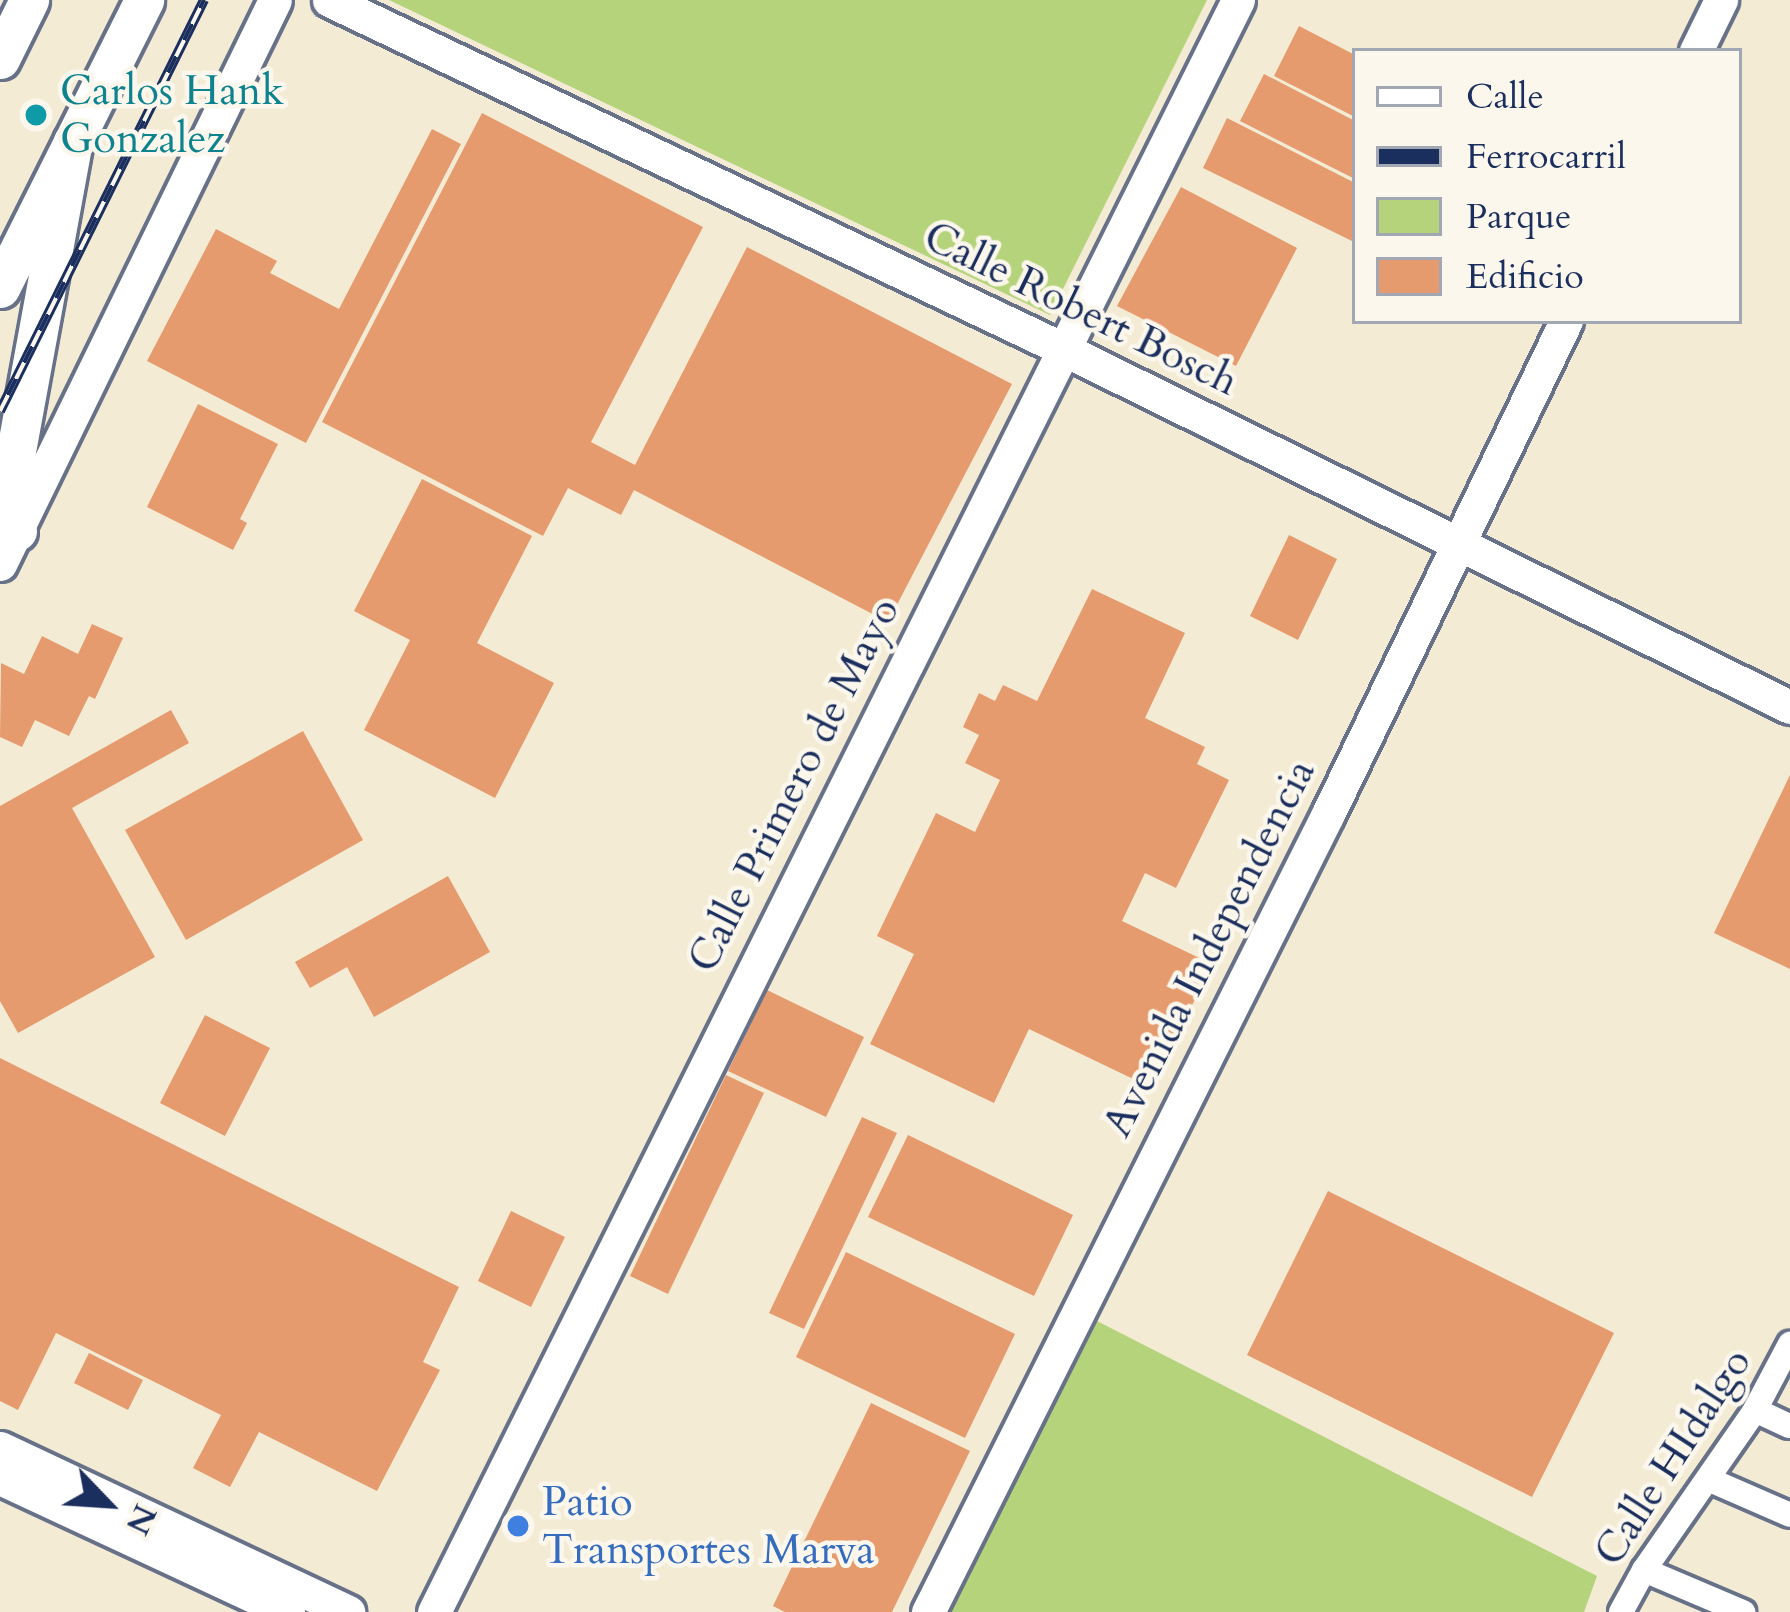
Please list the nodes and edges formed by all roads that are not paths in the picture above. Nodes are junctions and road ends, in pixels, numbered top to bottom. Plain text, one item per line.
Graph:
1 (29, 0) edge
2 (144, 0) edge
3 (275, 0) edge
4 (329, 0) edge
5 (1238, 0) edge
6 (1721, 0) edge
7 (1697, 48) edge
8 (0, 59) edge
9 (73, 142) junction
10 (0, 288) edge
11 (1565, 324) edge
12 (1063, 349) junction
13 (1457, 544) junction
14 (8, 548) edge
15 (1790, 707) edge
16 (1790, 1344) edge
17 (1755, 1410) junction
18 (1790, 1426) edge
19 (0, 1448) edge
20 (0, 1478) edge
21 (1710, 1480) junction
22 (1790, 1515) edge
23 (1644, 1570) junction
24 (288, 1612) edge
25 (348, 1612) edge
26 (434, 1612) edge
27 (928, 1612) edge
28 (1621, 1612) edge
29 (1743, 1612) edge

1 - 8 highway
2 - 9 highway
3 - 14 main road
4 - 12 main road, Calle Robert Bosch
5 - 12 main road, Calle Primero de Mayo
6 - 7 main road
9 - 10 highway
9 - 14 highway
11 - 13 main road, Avenida Independencia
12 - 13 main road, Calle Robert Bosch
12 - 26 main road, Calle Primero de Mayo
13 - 15 main road, Calle Robert Bosch
13 - 27 main road, Avenida Independencia
16 - 17 street, Calle HIdalgo
17 - 18 street
17 - 21 street, Calle HIdalgo
19 - 25 main road
20 - 24 main road
21 - 22 street
21 - 23 street, Calle HIdalgo
23 - 28 street, Calle HIdalgo
23 - 29 street

